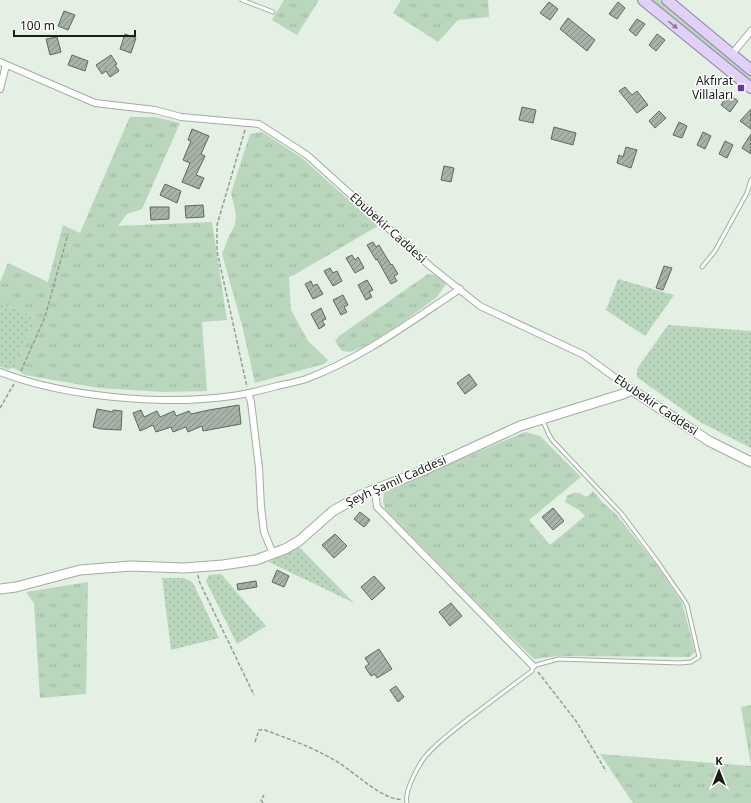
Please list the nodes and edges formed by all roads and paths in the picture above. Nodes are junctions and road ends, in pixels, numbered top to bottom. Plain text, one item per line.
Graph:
1 (242, 0) edge
2 (643, 0) edge
3 (666, 0) edge
4 (273, 12) dead end
5 (751, 32) edge
6 (732, 54) junction
7 (0, 62) edge
8 (6, 65) junction
9 (751, 70) edge
10 (751, 88) edge
11 (0, 89) edge
12 (247, 124) junction
13 (751, 180) edge
14 (68, 234) dead end
15 (702, 268) dead end
16 (460, 290) junction
17 (0, 372) edge
18 (17, 379) junction
19 (632, 390) junction
20 (248, 393) junction
21 (0, 408) edge
22 (542, 419) junction
23 (751, 462) edge
24 (375, 490) junction
25 (273, 554) junction
26 (197, 567) junction
27 (0, 589) edge
28 (532, 666) junction
29 (254, 695) dead end
30 (255, 742) dead end
31 (606, 771) dead end
32 (264, 795) dead end
33 (405, 798) junction
34 (263, 803) edge
35 (407, 803) edge

1 - 4 lane
2 -> 10 main road
3 - 6 main road
5 - 6 street
6 - 9 main road
7 - 8 street, Ebubekir Caddesi
8 - 11 street
8 - 12 street, Ebubekir Caddesi
12 - 16 street, Ebubekir Caddesi
12 - 20 path
13 - 15 lane
14 - 18 path
16 - 19 street, Ebubekir Caddesi
16 - 20 street
17 - 18 street
18 - 20 street
18 - 21 path
19 - 22 street, Şeyh Şamil Caddesi
19 - 23 street, Ebubekir Caddesi
20 - 25 street
22 - 24 street, Şeyh Şamil Caddesi
22 - 28 lane
24 - 25 street, Şeyh Şamil Caddesi
24 - 28 street
25 - 26 street, Şeyh Şamil Caddesi
26 - 27 street, Şeyh Şamil Caddesi
26 - 29 path
28 - 31 path
28 - 33 lane
30 - 33 path
32 - 34 path
33 - 35 lane

